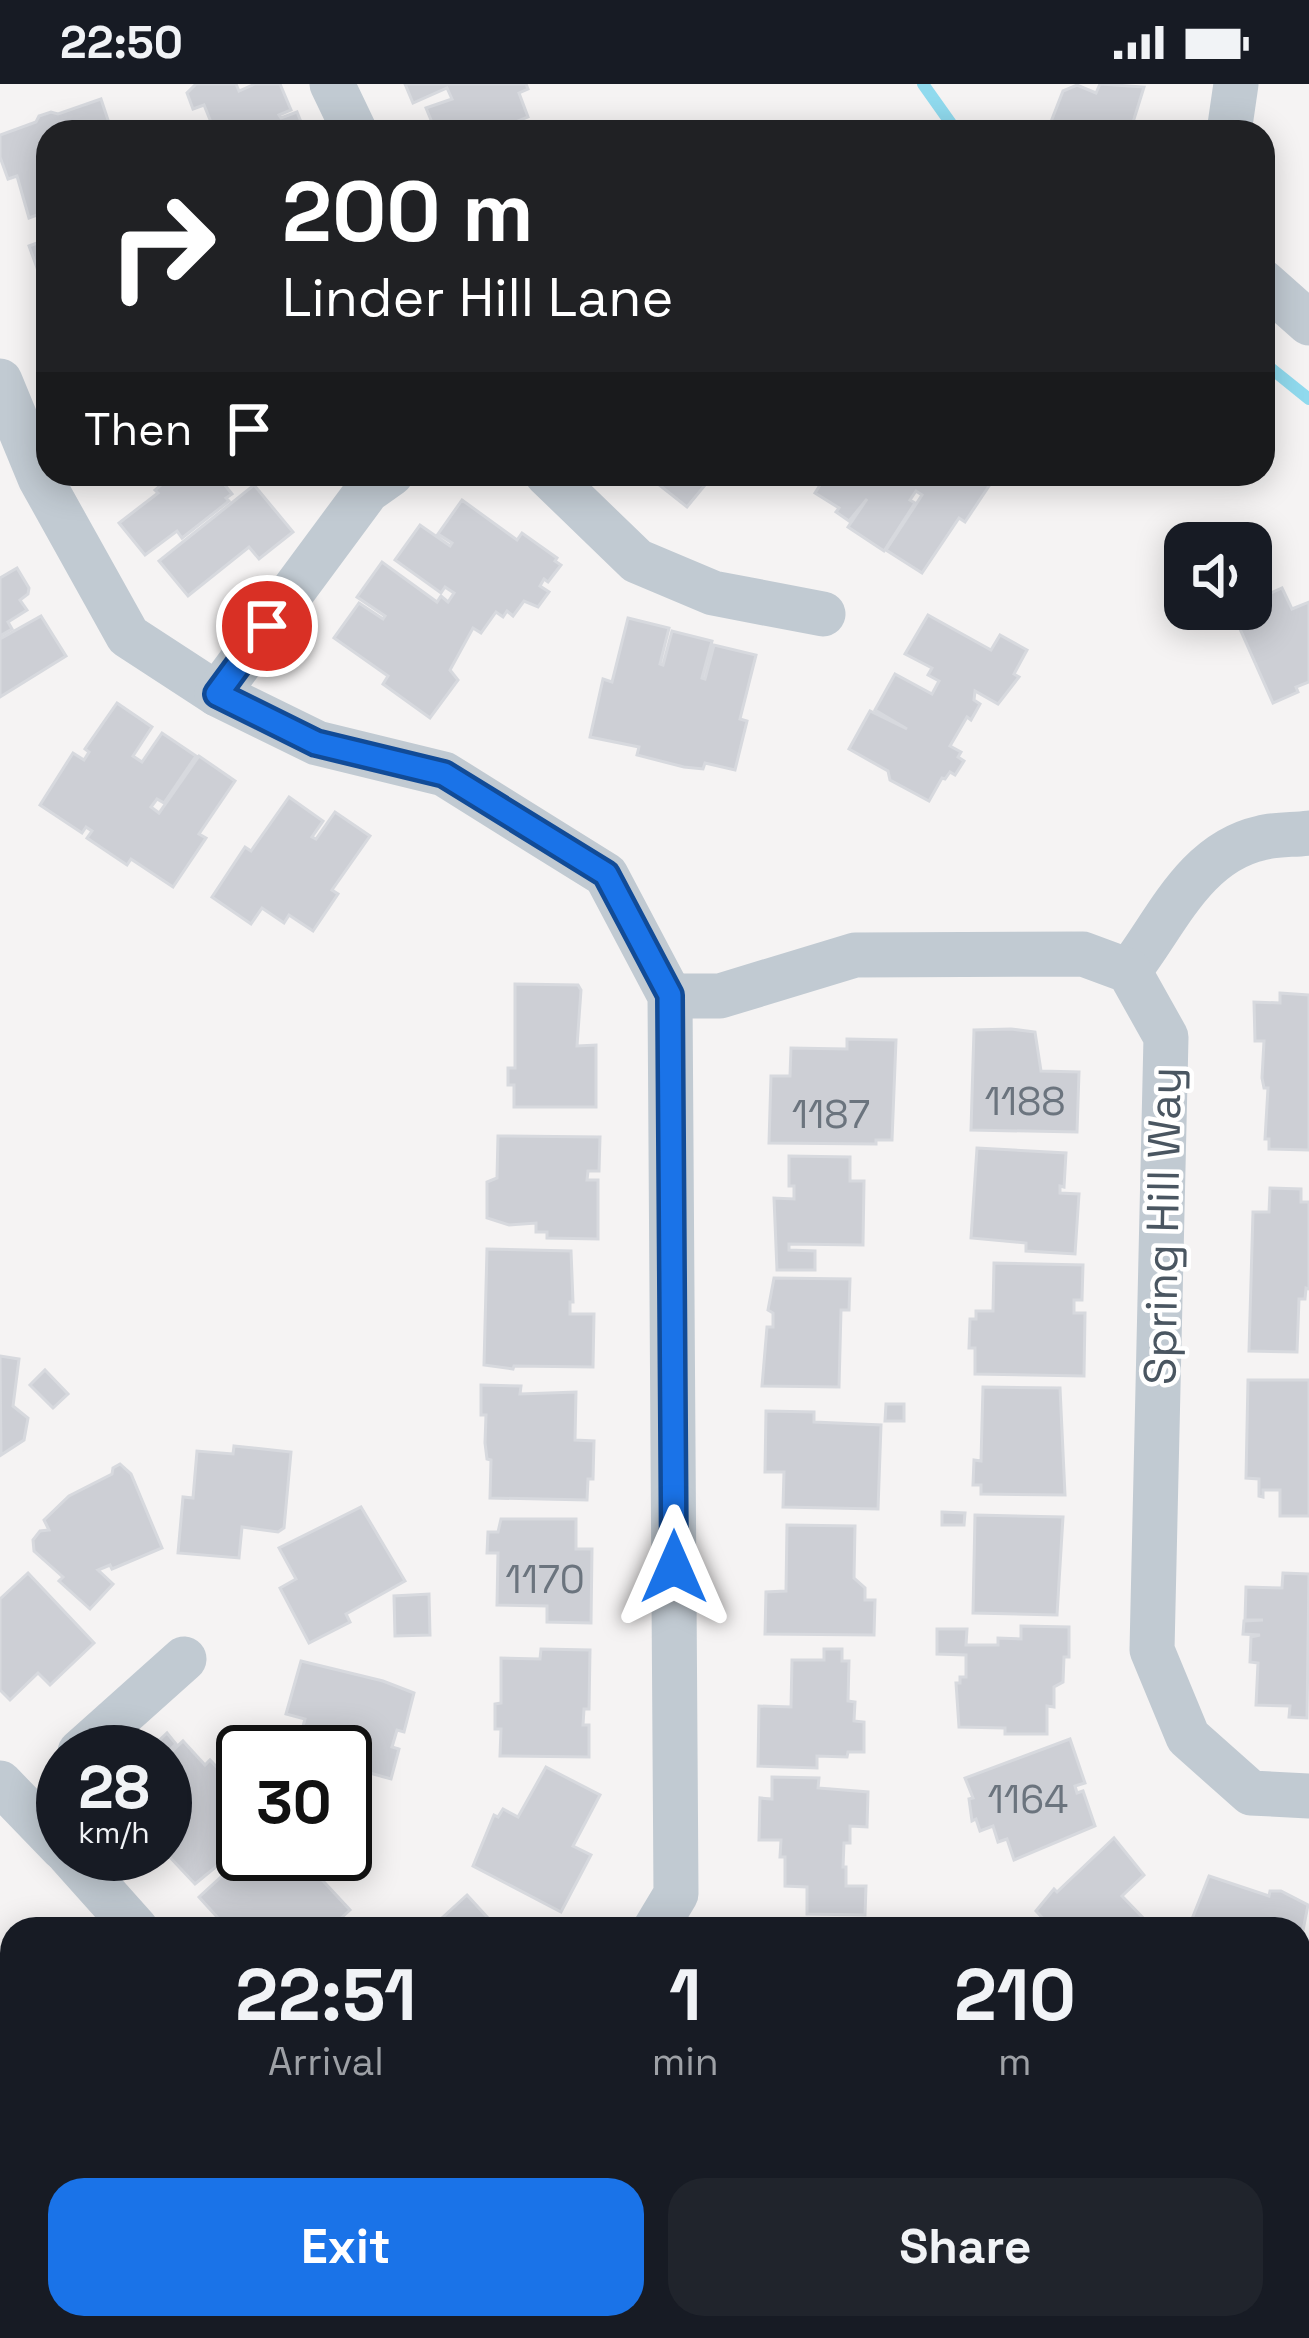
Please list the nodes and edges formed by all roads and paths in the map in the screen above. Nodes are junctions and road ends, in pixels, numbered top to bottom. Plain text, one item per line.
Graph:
1 (332, 84) edge
2 (1236, 84) edge
3 (349, 120) edge
4 (1231, 120) edge
5 (1275, 292) edge
6 (1309, 322) edge
7 (0, 381) edge
8 (36, 468) edge
9 (44, 486) edge
10 (374, 486) edge
11 (560, 486) edge
12 (823, 614) dead end
13 (217, 694) junction
14 (1309, 833) edge
15 (1129, 970) junction
16 (670, 995) junction
17 (184, 1659) dead end
18 (110, 1725) edge
19 (12, 1793) edge
20 (1309, 1796) edge
21 (36, 1819) edge
22 (93, 1881) edge
23 (125, 1917) edge
24 (663, 1917) edge

1 - 3 street
2 - 4 street
5 - 6 street
7 - 8 street
9 - 13 street
10 - 13 street
11 - 12 street
13 - 16 street
14 - 15 street
15 - 16 street
15 - 20 street, Spring Hill Way
16 - 24 street
17 - 18 street
19 - 21 street
22 - 23 street

